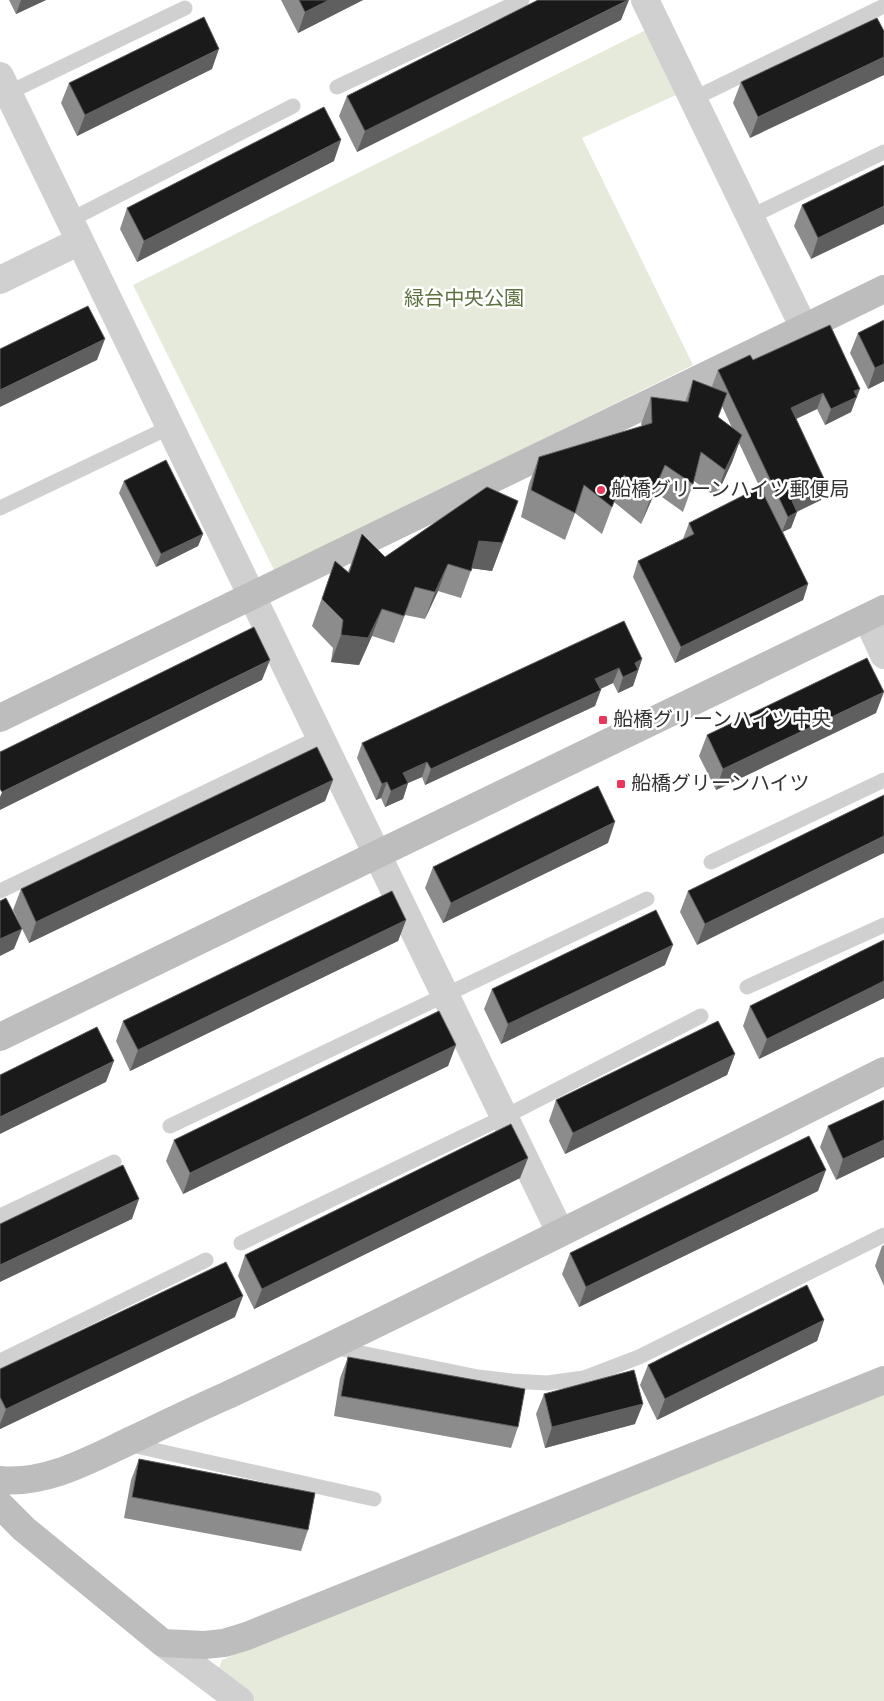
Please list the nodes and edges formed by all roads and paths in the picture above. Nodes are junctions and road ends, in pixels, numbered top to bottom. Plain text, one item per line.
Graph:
1 (522, 0) edge
2 (645, 0) edge
3 (884, 6) edge
4 (185, 8) dead end
5 (4, 85) edge
6 (337, 87) dead end
7 (694, 100) junction
8 (293, 106) dead end
9 (884, 152) edge
10 (750, 218) junction
11 (75, 230) junction
12 (0, 280) edge
13 (884, 289) edge
14 (804, 328) junction
15 (170, 427) junction
16 (0, 508) edge
17 (252, 596) junction
18 (875, 613) edge
19 (884, 655) edge
20 (0, 718) edge
21 (320, 737) junction
22 (884, 780) edge
23 (378, 855) junction
24 (711, 862) dead end
25 (0, 891) edge
26 (647, 899) dead end
27 (884, 925) edge
28 (747, 987) dead end
29 (445, 994) junction
30 (701, 1016) dead end
31 (0, 1037) edge
32 (884, 1071) edge
33 (504, 1117) junction
34 (170, 1126) dead end
35 (114, 1162) dead end
36 (0, 1216) edge
37 (560, 1232) junction
38 (884, 1235) edge
39 (241, 1243) dead end
40 (206, 1260) dead end
41 (330, 1347) junction
42 (0, 1361) edge
43 (884, 1380) edge
44 (124, 1443) junction
45 (0, 1480) edge
46 (374, 1498) dead end
47 (0, 1505) edge
48 (163, 1643) junction
49 (240, 1701) edge

1 - 6 lane
2 - 7 street
3 - 7 lane
4 - 5 lane
5 - 11 street
7 - 10 street
8 - 11 lane
9 - 10 lane
10 - 14 street
11 - 12 street
11 - 15 street
13 - 14 street
14 - 17 street
15 - 16 lane
15 - 17 street
17 - 20 street
17 - 21 street
18 - 19 street
18 - 23 street
21 - 23 street
21 - 25 lane
22 - 24 lane
23 - 29 street
23 - 31 street
26 - 29 lane
27 - 28 lane
29 - 33 street
29 - 34 lane
30 - 33 lane
32 - 37 street
33 - 37 street
33 - 39 lane
35 - 36 lane
37 - 41 street
38 - 41 lane
40 - 42 lane
41 - 44 street
43 - 48 street
44 - 45 street
44 - 46 lane
47 - 48 street
48 - 49 street

